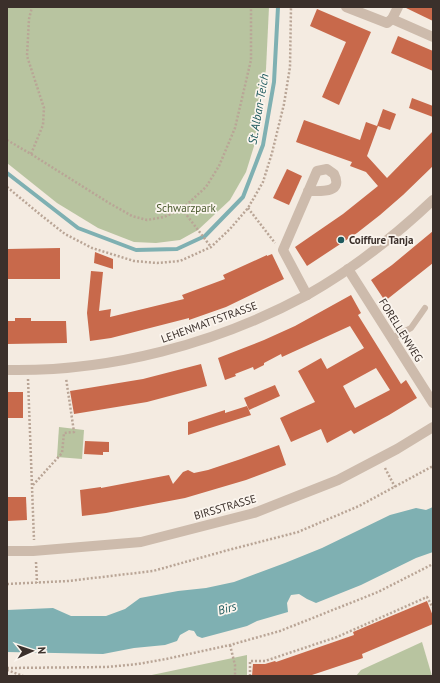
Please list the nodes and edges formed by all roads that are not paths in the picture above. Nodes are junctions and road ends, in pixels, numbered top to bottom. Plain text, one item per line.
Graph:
1 (346, 7) edge
2 (398, 7) edge
3 (392, 19) junction
4 (433, 37) edge
5 (308, 191) dead end
6 (433, 200) edge
7 (348, 270) junction
8 (307, 295) junction
9 (425, 308) dead end
10 (392, 338) junction
11 (7, 370) edge
12 (433, 403) edge
13 (433, 427) edge
14 (7, 551) edge

1 - 3 street
2 - 3 street
3 - 4 street
5 - 8 street
6 - 7 street, LEHENMATTSTRASSE
7 - 8 street, LEHENMATTSTRASSE
7 - 10 street, FORELLENWEG
8 - 11 street, LEHENMATTSTRASSE
9 - 10 lane
10 - 12 street, FORELLENWEG
13 - 14 street, BIRSSTRASSE

